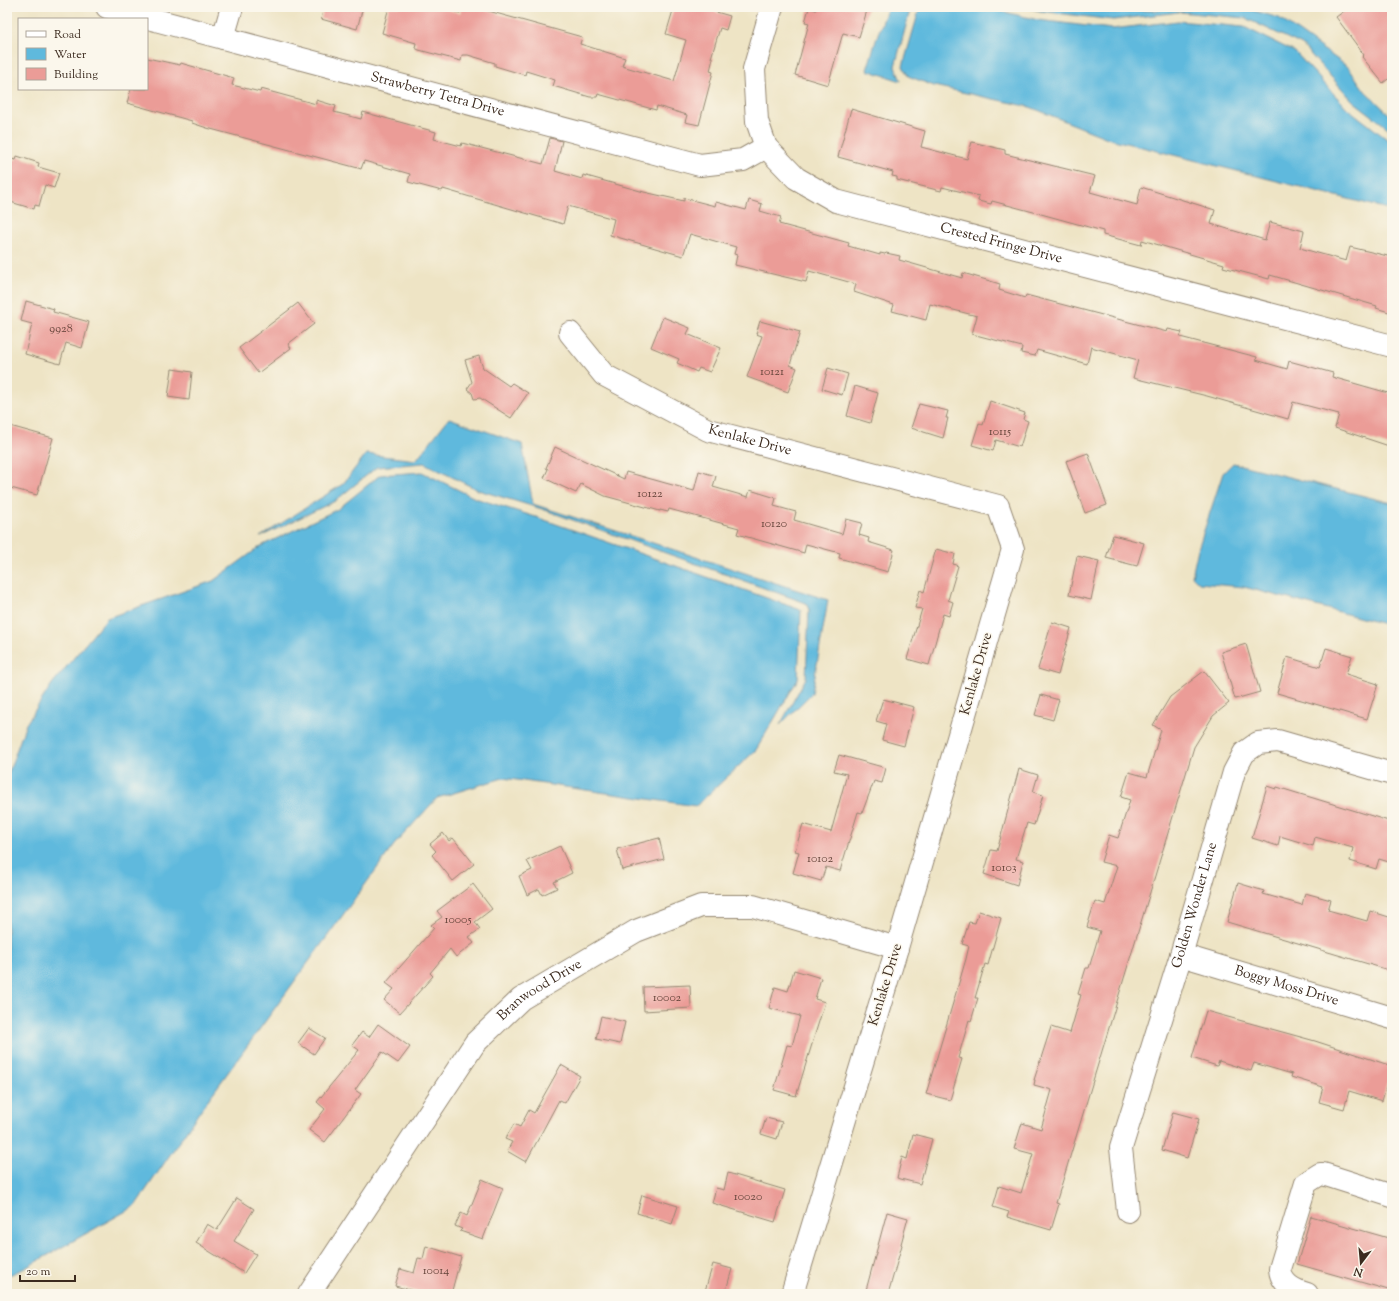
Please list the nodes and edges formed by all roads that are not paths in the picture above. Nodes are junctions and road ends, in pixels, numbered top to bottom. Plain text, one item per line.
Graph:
1 (107, 7) edge
2 (232, 7) edge
3 (772, 7) edge
4 (223, 38) junction
5 (766, 147) junction
6 (570, 333) dead end
7 (1392, 346) edge
8 (1392, 774) edge
9 (897, 948) junction
10 (1181, 955) junction
11 (1392, 1018) edge
12 (1392, 1196) edge
13 (1128, 1211) dead end
14 (309, 1294) edge
15 (792, 1294) edge
16 (1308, 1294) edge

1 - 4 street, Strawberry Tetra Drive
2 - 4 street
3 - 5 street, Crested Fringe Drive
4 - 5 street, Strawberry Tetra Drive
5 - 7 street, Crested Fringe Drive
6 - 9 street, Kenlake Drive
8 - 10 street, Golden Wonder Lane
9 - 14 street, Branwood Drive
9 - 15 street, Kenlake Drive
10 - 11 street, Boggy Moss Drive
10 - 13 street, Golden Wonder Lane
12 - 16 street

